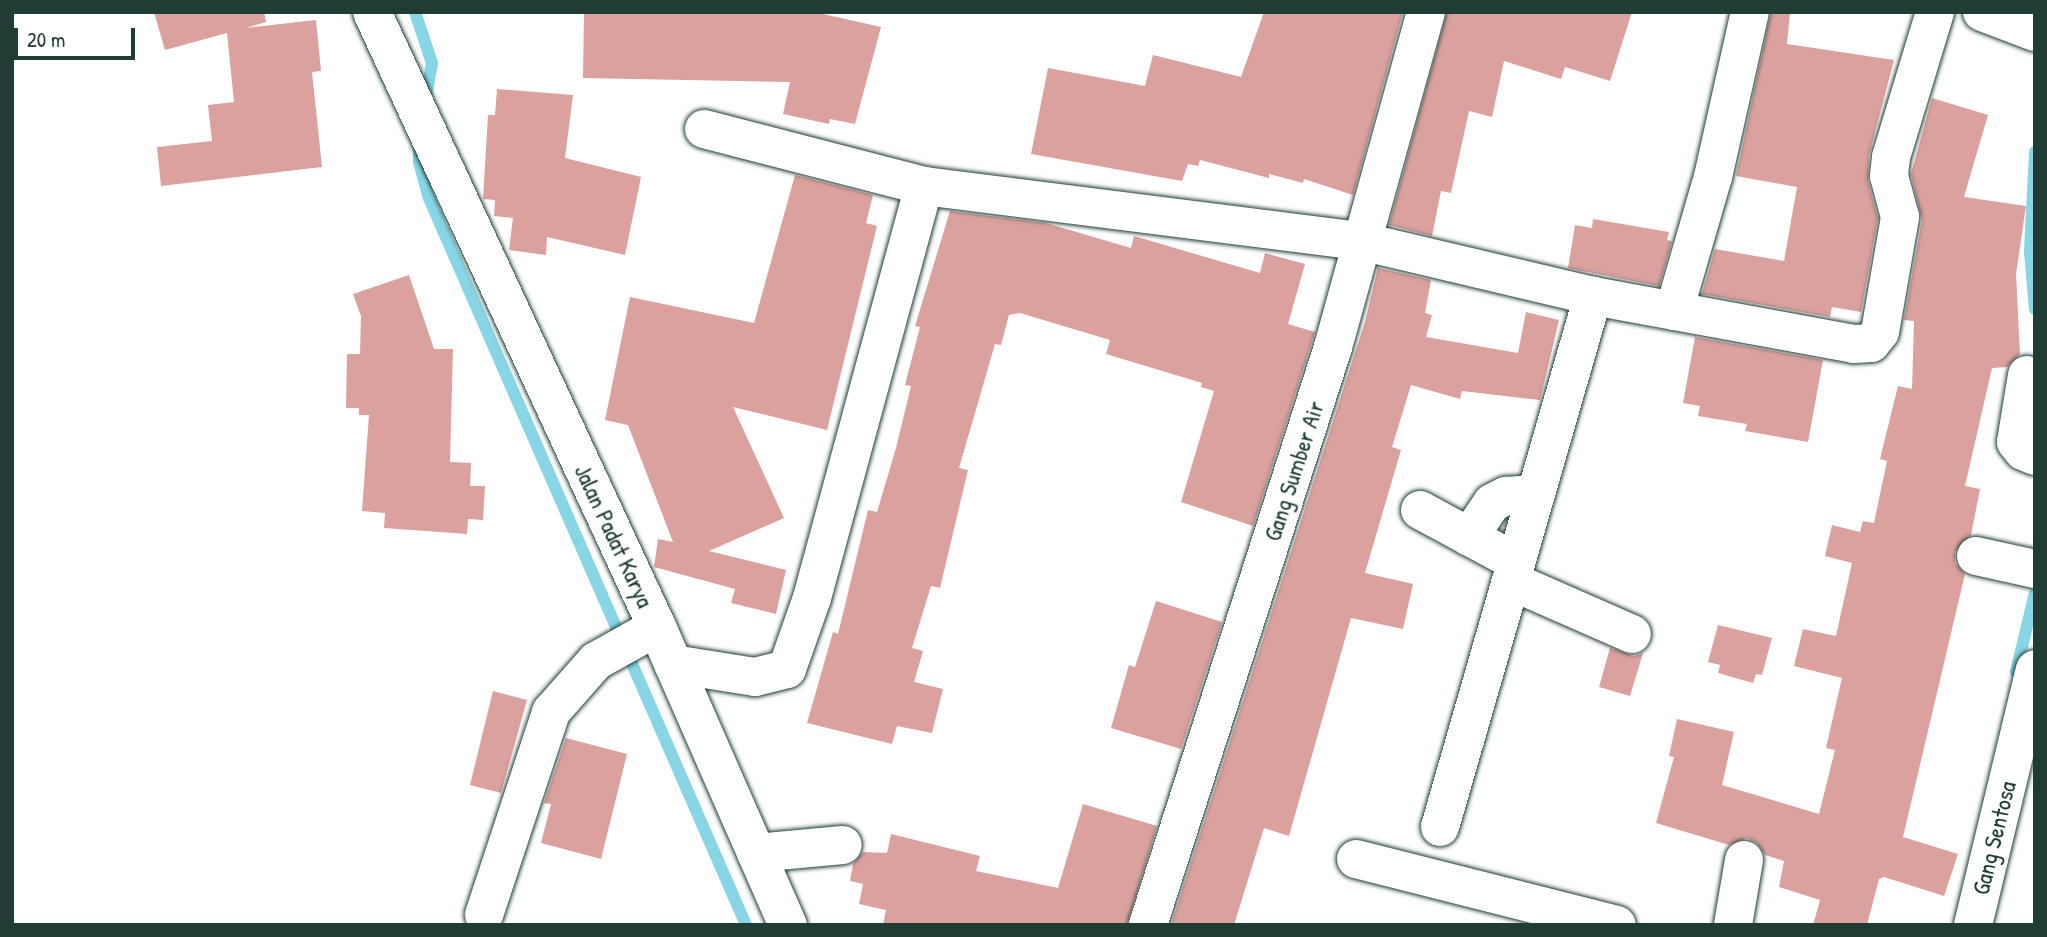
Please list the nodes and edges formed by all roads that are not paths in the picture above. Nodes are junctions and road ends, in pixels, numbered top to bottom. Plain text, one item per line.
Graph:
1 (1426, 12) edge
2 (1750, 12) edge
3 (1935, 12) edge
4 (376, 22) edge
5 (704, 129) dead end
6 (924, 186) junction
7 (1360, 241) junction
8 (1593, 296) junction
9 (1674, 311) junction
10 (2027, 375) dead end
11 (2035, 456) edge
12 (1536, 494) junction
13 (1420, 510) dead end
14 (1469, 537) junction
15 (1976, 556) dead end
16 (2035, 569) edge
17 (1514, 571) junction
18 (650, 630) junction
19 (1632, 635) dead end
20 (673, 664) junction
21 (2035, 669) edge
22 (1440, 827) dead end
23 (843, 845) dead end
24 (756, 853) junction
25 (1356, 859) dead end
26 (1744, 859) dead end
27 (484, 915) dead end
28 (788, 925) edge
29 (1148, 925) edge
30 (1617, 925) edge
31 (1733, 925) edge
32 (1973, 925) edge

1 - 7 street, Gang Sumber Air
2 - 9 street
3 - 9 street
4 - 18 street, Jalan Padat Karya
5 - 6 street
6 - 7 street
6 - 20 street
7 - 8 street
7 - 29 street, Gang Sumber Air
8 - 9 street
8 - 12 street
10 - 11 street
12 - 14 street
12 - 17 street
13 - 14 street
14 - 17 street
15 - 16 street
17 - 19 street
17 - 22 street
18 - 20 street, Jalan Padat Karya
18 - 27 street
20 - 24 street, Jalan Padat Karya
21 - 32 street, Gang Sentosa
23 - 24 street
24 - 28 street, Jalan Padat Karya
25 - 30 street
26 - 31 street

